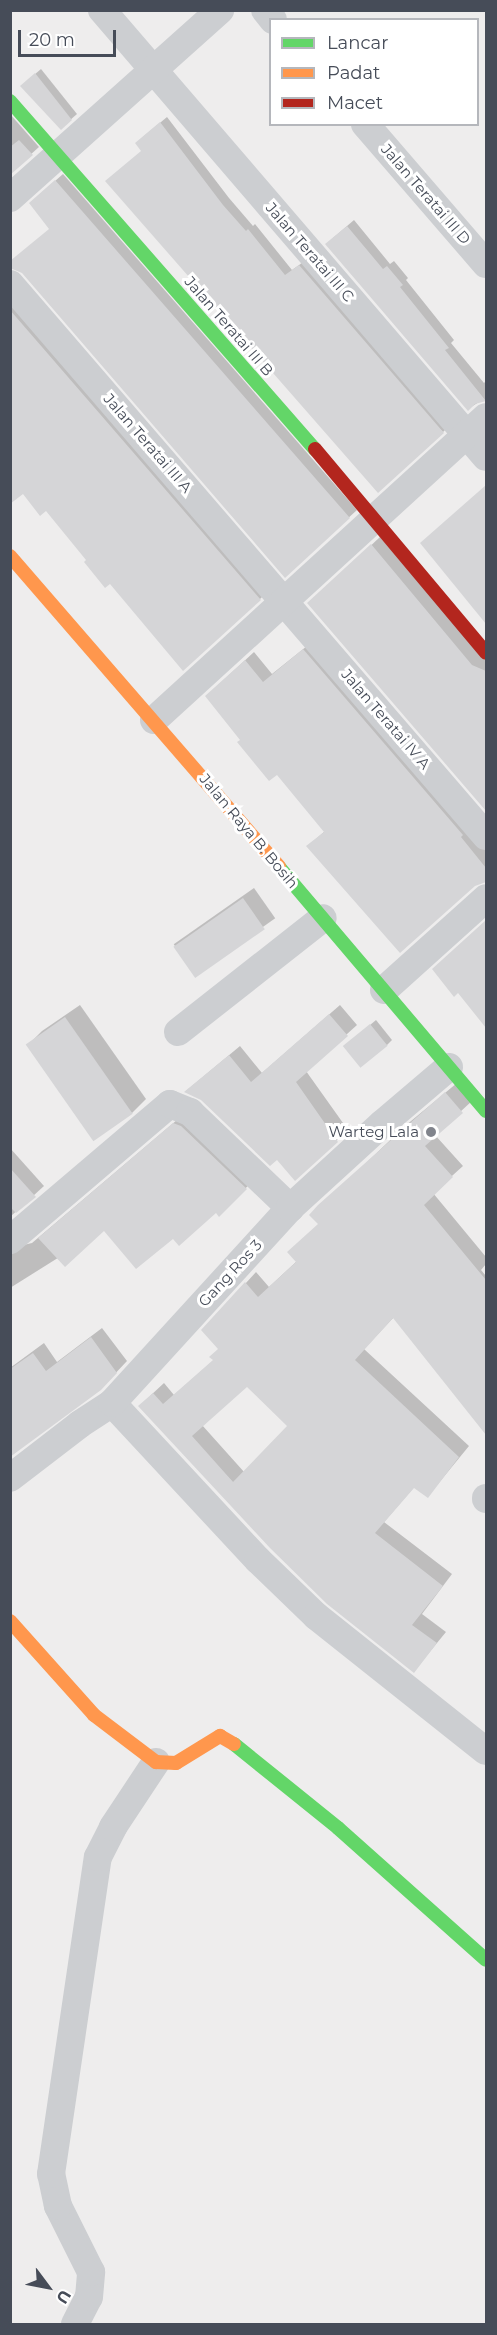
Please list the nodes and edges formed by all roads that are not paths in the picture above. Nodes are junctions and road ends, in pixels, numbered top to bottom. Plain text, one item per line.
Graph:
1 (102, 10) edge
2 (220, 10) edge
3 (153, 69) junction
4 (10, 101) edge
5 (367, 126) edge
6 (57, 156) junction
7 (10, 198) edge
8 (486, 264) edge
9 (10, 284) edge
10 (477, 426) edge
11 (486, 457) edge
12 (376, 519) junction
13 (10, 556) edge
14 (285, 601) junction
15 (486, 653) edge
16 (154, 720) junction
17 (486, 836) edge
18 (486, 898) edge
19 (323, 918) junction
20 (384, 990) junction
21 (178, 1032) dead end
22 (449, 1067) junction
23 (486, 1113) edge
24 (290, 1208) junction
25 (10, 1240) edge
26 (112, 1403) junction
27 (10, 1478) edge
28 (10, 1621) edge
29 (486, 1751) edge
30 (156, 1762) junction
31 (486, 1960) edge
32 (75, 2325) edge

1 - 3 street, Jalan Teratai III C
2 - 3 street
3 - 6 street
3 - 10 street, Jalan Teratai III C
4 - 6 street, Jalan Teratai III B
5 - 8 street, Jalan Teratai III D
6 - 7 street
6 - 12 street, Jalan Teratai III B
9 - 14 street, Jalan Teratai III A
10 - 11 street, Jalan Teratai III C
10 - 12 street
12 - 14 street
12 - 15 street, Jalan Teratai III B
13 - 16 street, Jalan Raya B. Bosih
14 - 16 street
14 - 17 street, Jalan Teratai IV A
16 - 19 street, Jalan Raya B. Bosih
18 - 20 street
19 - 20 street, Jalan Raya B. Bosih
19 - 21 street
20 - 22 street, Jalan Raya B. Bosih
22 - 23 street, Jalan Raya B. Bosih
22 - 24 street, Gang Ros 3
24 - 25 street
24 - 26 street, Gang Ros 3
26 - 27 street, Gang Ros 3
26 - 29 street
28 - 30 street
30 - 31 street
30 - 32 street

